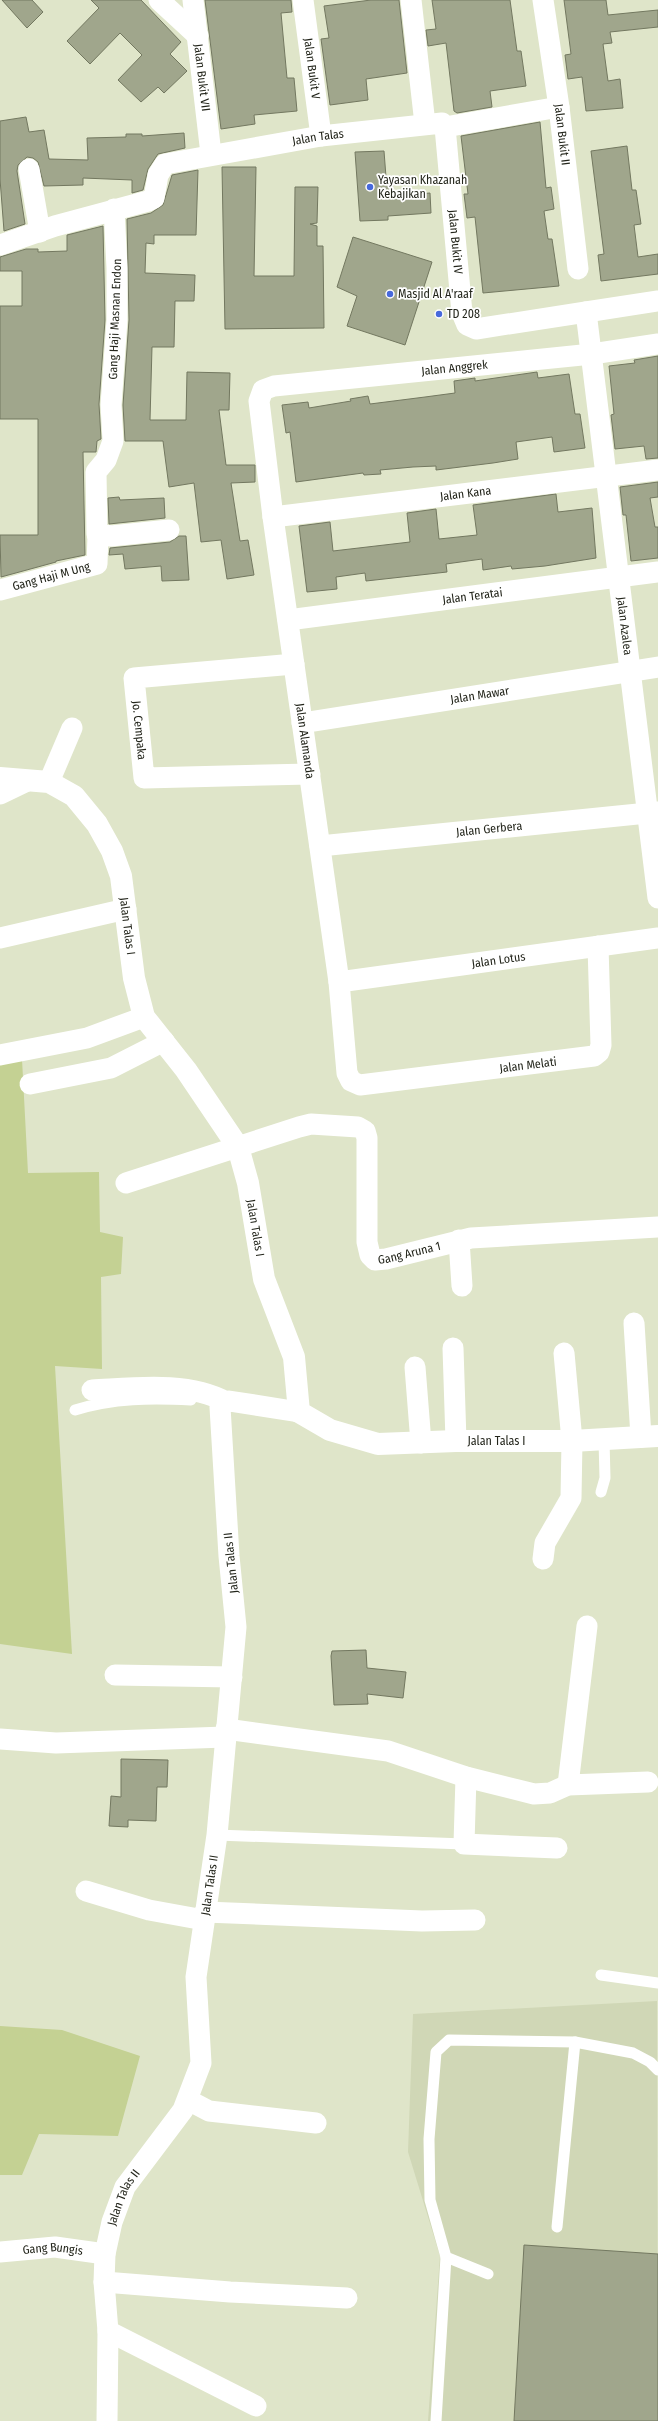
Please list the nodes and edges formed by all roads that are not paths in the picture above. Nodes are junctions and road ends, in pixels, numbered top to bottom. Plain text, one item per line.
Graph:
1 (159, 0) edge
2 (193, 0) edge
3 (304, 0) edge
4 (411, 0) edge
5 (544, 0) edge
6 (198, 36) junction
7 (559, 107) junction
8 (435, 126) junction
9 (321, 136) junction
10 (211, 154) junction
11 (29, 169) dead end
12 (114, 209) junction
13 (40, 232) junction
14 (0, 246) edge
15 (578, 269) dead end
16 (658, 301) edge
17 (586, 312) junction
18 (658, 344) edge
19 (592, 354) junction
20 (259, 401) joint
21 (658, 470) edge
22 (607, 477) junction
23 (273, 517) junction
24 (169, 530) dead end
25 (98, 535) junction
26 (658, 572) edge
27 (619, 577) junction
28 (0, 590) edge
29 (288, 620) junction
30 (294, 664) junction
31 (658, 667) edge
32 (630, 671) junction
33 (302, 723) junction
34 (72, 728) dead end
35 (310, 774) junction
36 (0, 778) edge
37 (27, 780) junction
38 (49, 782) junction
39 (0, 794) edge
40 (653, 813) edge
41 (320, 846) junction
42 (658, 898) edge
43 (126, 909) junction
44 (0, 938) edge
45 (658, 938) edge
46 (598, 946) junction
47 (339, 982) junction
48 (144, 1017) junction
49 (164, 1041) junction
50 (0, 1055) edge
51 (351, 1081) joint
52 (30, 1084) dead end
53 (238, 1147) junction
54 (126, 1182) dead end
55 (658, 1227) edge
56 (459, 1240) junction
57 (462, 1286) dead end
58 (634, 1323) dead end
59 (453, 1348) dead end
60 (564, 1353) dead end
61 (415, 1367) dead end
62 (92, 1390) dead end
63 (223, 1404) junction
64 (75, 1410) dead end
65 (299, 1412) junction
66 (649, 1437) edge
67 (604, 1440) junction
68 (456, 1441) junction
69 (572, 1441) junction
70 (421, 1443) junction
71 (601, 1492) dead end
72 (543, 1558) dead end
73 (587, 1626) dead end
74 (115, 1675) dead end
75 (232, 1677) junction
76 (226, 1733) junction
77 (0, 1739) edge
78 (466, 1777) junction
79 (648, 1782) dead end
80 (568, 1785) junction
81 (217, 1835) junction
82 (464, 1844) junction
83 (557, 1848) dead end
84 (86, 1891) dead end
85 (205, 1916) junction
86 (475, 1920) dead end
87 (601, 1975) dead end
88 (658, 1983) edge
89 (575, 2042) junction
90 (658, 2070) edge
91 (188, 2100) junction
92 (316, 2123) dead end
93 (557, 2227) dead end
94 (0, 2252) edge
95 (105, 2254) junction
96 (446, 2257) junction
97 (488, 2274) dead end
98 (104, 2282) junction
99 (347, 2298) dead end
100 (108, 2331) junction
101 (256, 2406) dead end
102 (107, 2421) edge
103 (436, 2421) edge

1 - 6 street
2 - 6 street, Jalan Bukit VII
3 - 9 street, Jalan Bukit V
4 - 8 street, Jalan Bukit IV
5 - 7 street, Jalan Bukit II
6 - 10 street, Jalan Bukit VII
7 - 8 street, Jalan Talas
7 - 15 street, Jalan Bukit II
8 - 9 street, Jalan Talas
8 - 17 street, Jalan Bukit IV
9 - 10 street, Jalan Talas
10 - 12 street
11 - 13 street
12 - 13 street
12 - 25 street, Gang Haji Masnan Endon
13 - 14 street
16 - 17 street
17 - 19 street
18 - 19 street, Jalan Anggrek
19 - 20 street, Jalan Anggrek
19 - 22 street, Jalan Azalea
20 - 23 street, Jalan Alamanda
21 - 22 street, Jalan Kana
22 - 23 street, Jalan Kana
22 - 27 street, Jalan Azalea
23 - 29 street, Jalan Alamanda
24 - 25 street
25 - 28 street, Gang Haji M Ung
26 - 27 street, Jalan Teratai
27 - 29 street, Jalan Teratai
27 - 32 street, Jalan Azalea
29 - 30 street, Jalan Alamanda
30 - 33 street, Jalan Alamanda
30 - 35 street, Jo. Cempaka
31 - 32 street, Jalan Mawar
32 - 33 street, Jalan Mawar
32 - 40 street, Jalan Azalea
33 - 35 street, Jalan Alamanda
34 - 38 street
35 - 41 street, Jalan Alamanda
36 - 37 street, Jalan Talas I
37 - 38 street, Jalan Talas I
37 - 39 street
38 - 43 street, Jalan Talas I
40 - 41 street, Jalan Gerbera
40 - 42 street, Jalan Azalea
41 - 47 street, Jalan Alamanda
43 - 44 street
43 - 48 street, Jalan Talas I
45 - 46 street, Jalan Lotus
46 - 47 street, Jalan Lotus
46 - 51 street, Jalan Melati
47 - 51 street, Jalan Alamanda
48 - 49 street, Jalan Talas I
48 - 50 street
49 - 52 street
49 - 53 street, Jalan Talas I
53 - 54 street
53 - 56 street, Gang Aruna 1
53 - 65 street, Jalan Talas I
55 - 56 street, Gang Aruna 1
56 - 57 street
58 - 66 street
59 - 68 street
60 - 69 street
61 - 70 street
62 - 63 street
63 - 64 lane
63 - 65 street
63 - 75 street, Jalan Talas II
65 - 70 street, Jalan Talas I
66 - 67 street, Jalan Talas I
67 - 69 street, Jalan Talas I
67 - 71 lane
68 - 69 street, Jalan Talas I
68 - 70 street, Jalan Talas I
69 - 72 street
73 - 80 street
74 - 75 street
75 - 76 street, Jalan Talas II
76 - 77 street
76 - 78 street
76 - 81 street, Jalan Talas II
78 - 80 street
78 - 82 street
79 - 80 street
81 - 82 lane
81 - 85 street, Jalan Talas II
82 - 83 street
84 - 85 street
85 - 86 street
85 - 91 street, Jalan Talas II
87 - 88 lane
89 - 90 lane
89 - 93 lane
89 - 96 lane
91 - 92 street
91 - 95 street, Jalan Talas II
94 - 95 street, Gang Bungis
95 - 98 street, Jalan Talas II
96 - 97 lane
96 - 103 lane
98 - 99 street
98 - 100 street, Jalan Talas II
100 - 101 street
100 - 102 street, Jalan Talas II

